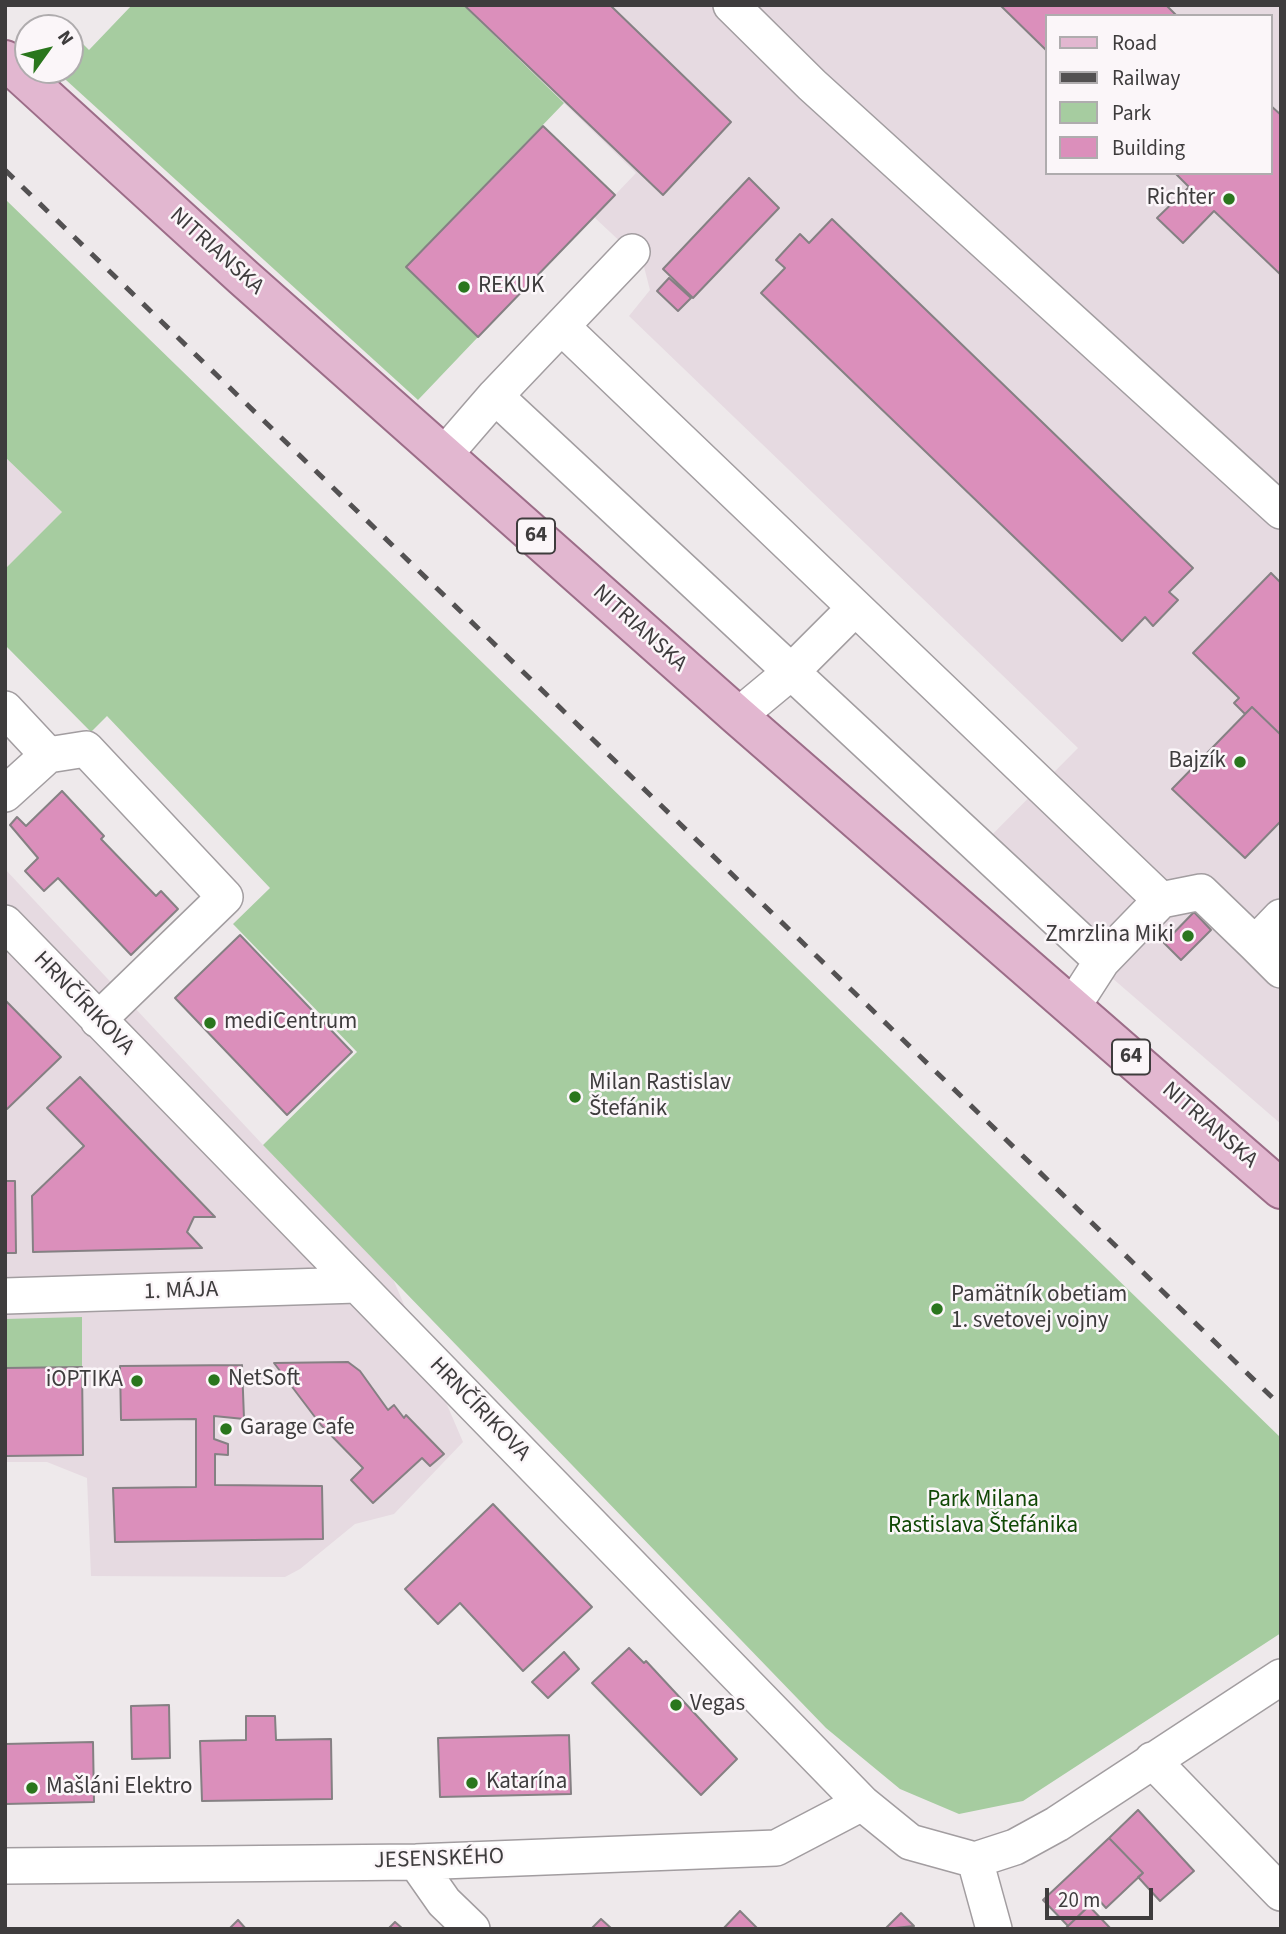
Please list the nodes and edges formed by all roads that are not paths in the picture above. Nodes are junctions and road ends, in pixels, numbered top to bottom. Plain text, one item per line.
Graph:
1 (731, 5) edge
2 (5, 60) edge
3 (632, 252) dead end
4 (562, 327) junction
5 (495, 396) junction
6 (444, 455) junction
7 (1281, 511) edge
8 (855, 608) junction
9 (791, 672) junction
10 (5, 709) edge
11 (738, 716) junction
12 (48, 755) junction
13 (5, 794) edge
14 (1161, 900) junction
15 (1281, 918) edge
16 (5, 923) edge
17 (1255, 944) junction
18 (1102, 961) junction
19 (1281, 970) edge
20 (1073, 1006) junction
21 (98, 1020) junction
22 (1281, 1189) edge
23 (357, 1285) junction
24 (5, 1296) edge
25 (1281, 1677) edge
26 (1152, 1760) junction
27 (863, 1803) junction
28 (975, 1860) junction
29 (416, 1862) junction
30 (5, 1866) edge
31 (1281, 1893) edge
32 (472, 1929) edge
33 (994, 1929) edge

1 - 7 street
2 - 6 main road, NITRIANSKA / 64
3 - 4 street
4 - 5 street
4 - 8 street
5 - 6 street
5 - 9 street
6 - 11 main road, NITRIANSKA / 64
8 - 9 street
8 - 14 street
9 - 11 street
9 - 18 street
10 - 12 street
11 - 20 main road, NITRIANSKA / 64
12 - 13 street
12 - 21 street
14 - 17 street
14 - 18 street
15 - 17 street
16 - 21 street, HRNČÍRIKOVA
17 - 19 street
18 - 20 street
20 - 22 main road, NITRIANSKA / 64
21 - 23 street, HRNČÍRIKOVA
23 - 24 street, 1. MÁJA
23 - 27 street, HRNČÍRIKOVA
25 - 26 street
26 - 28 street
26 - 31 street
27 - 28 street, HRNČÍRIKOVA
27 - 29 street, JESENSKÉHO
28 - 33 street
29 - 30 street, JESENSKÉHO
29 - 32 street

